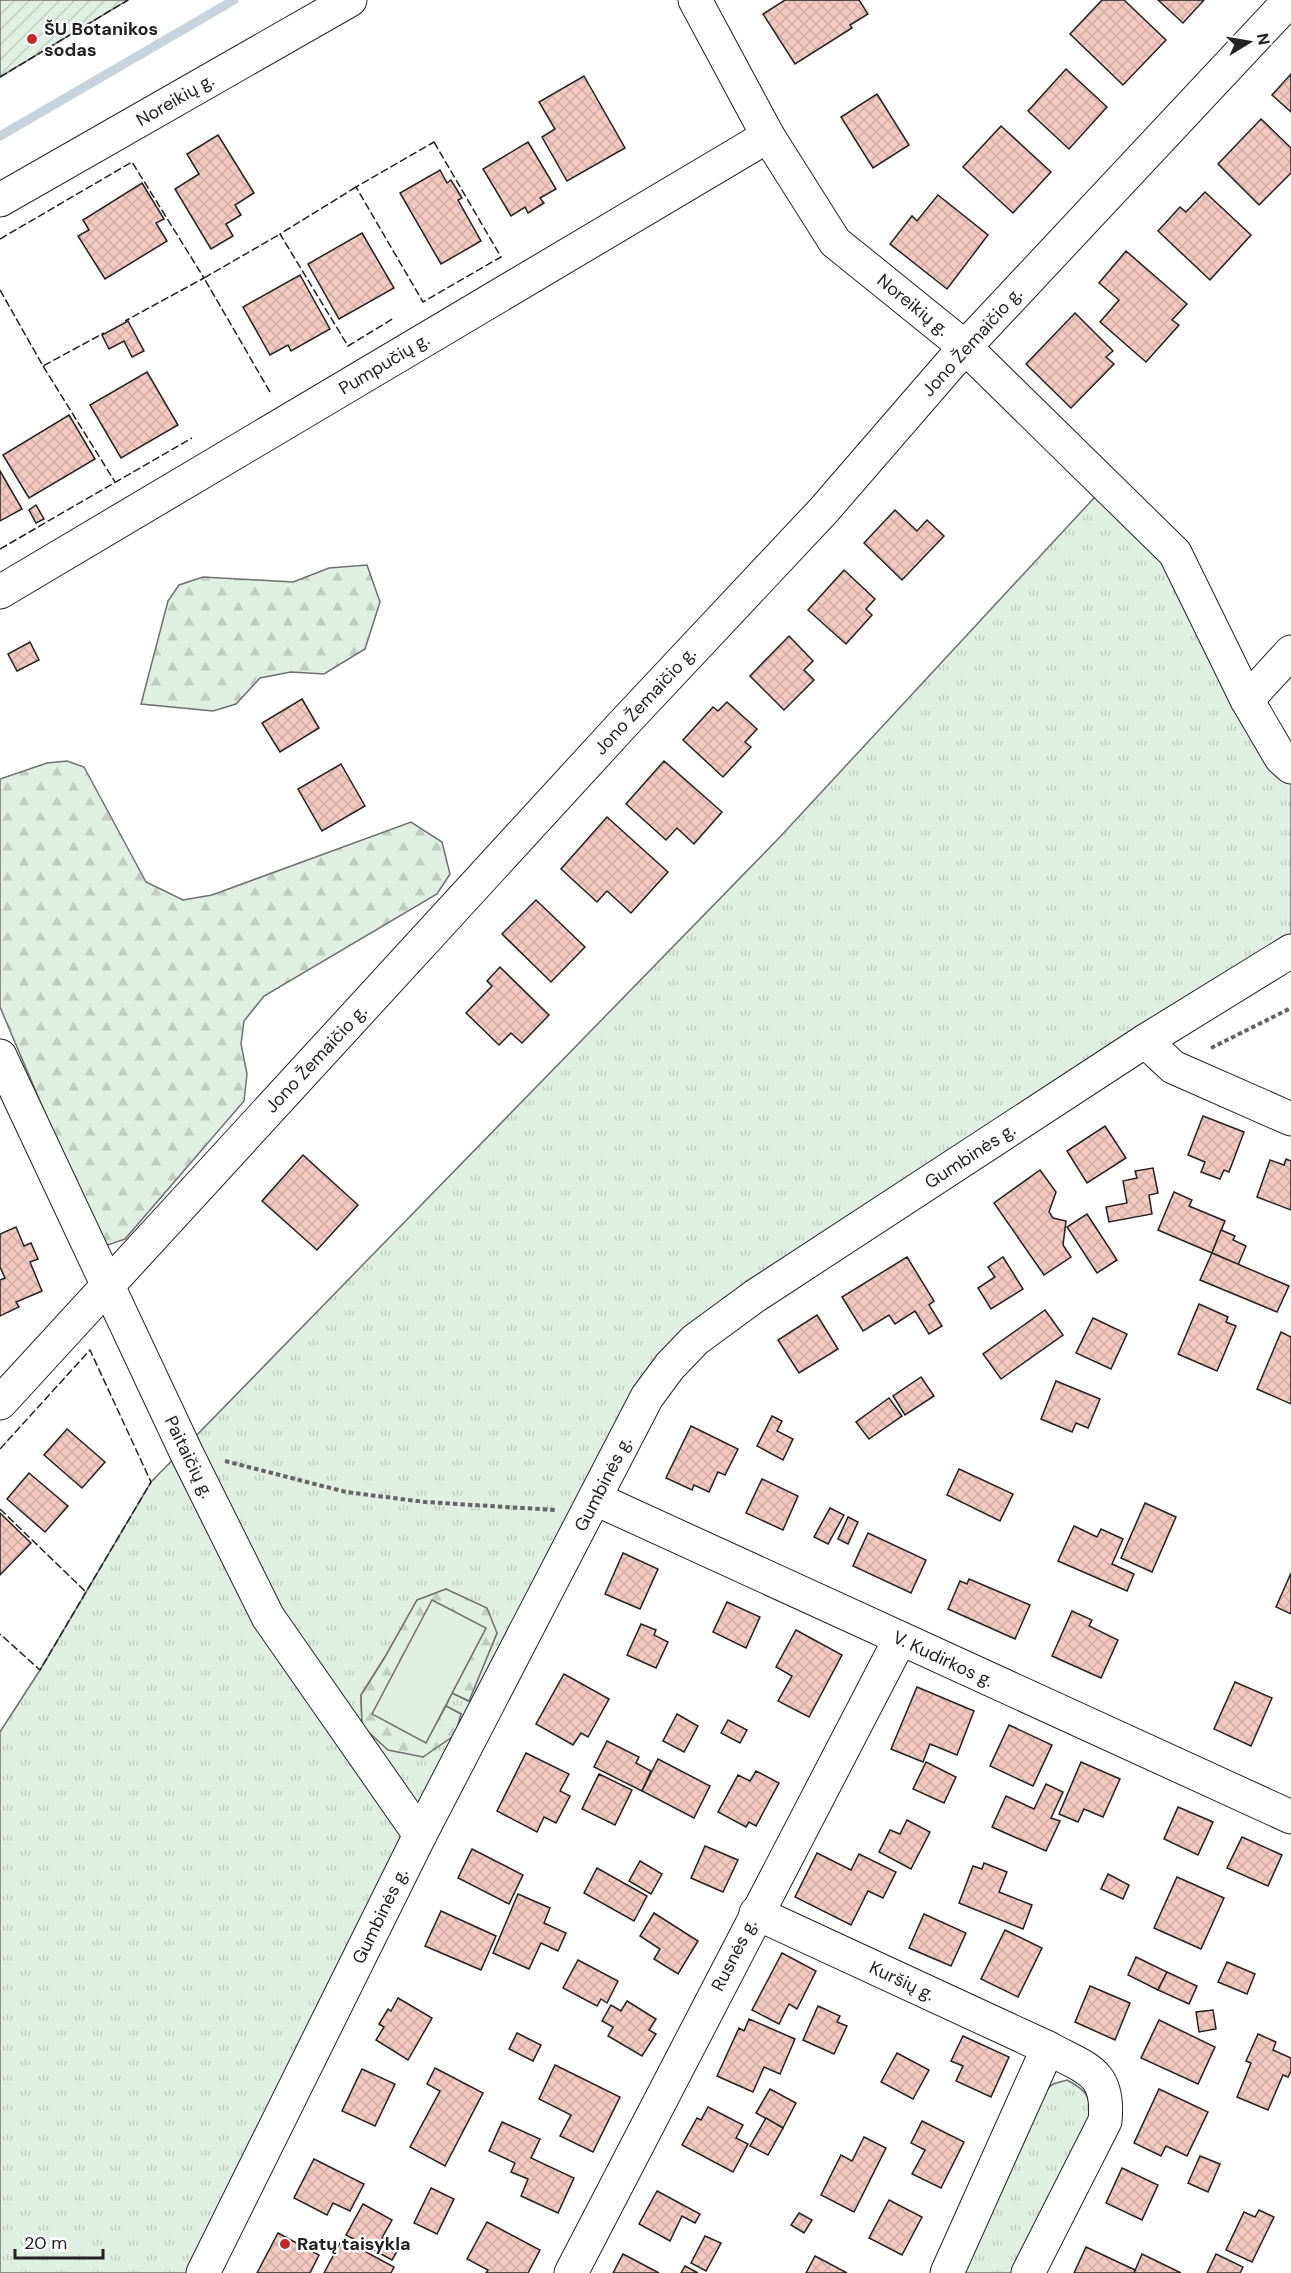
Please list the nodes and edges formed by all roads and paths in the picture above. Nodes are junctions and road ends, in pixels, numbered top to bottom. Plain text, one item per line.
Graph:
1 (350, 0) edge
2 (695, 0) edge
3 (1290, 0) edge
4 (768, 136) junction
5 (0, 200) edge
6 (965, 347) junction
7 (0, 592) edge
8 (1291, 652) edge
9 (1247, 700) junction
10 (1291, 767) edge
11 (1291, 951) edge
12 (1291, 1008) edge
13 (1145, 1041) junction
14 (1211, 1048) dead end
15 (0, 1056) edge
16 (1291, 1119) edge
17 (107, 1286) junction
18 (0, 1403) edge
19 (186, 1452) junction
20 (596, 1500) junction
21 (900, 1639) junction
22 (1291, 1817) edge
23 (420, 1835) junction
24 (756, 1913) junction
25 (1047, 2048) junction
26 (203, 2273) edge
27 (571, 2273) edge
28 (947, 2273) edge
29 (1028, 2273) edge

1 - 5 street, Noreikių g.
2 - 4 street, Noreikių g.
3 - 6 street, Jono Žemaičio g.
4 - 6 street, Noreikių g.
4 - 7 street, Pumpučių g.
6 - 9 street, Noreikių g.
6 - 17 street, Jono Žemaičio g.
8 - 9 street
9 - 10 street, Noreikių g.
11 - 13 street, Gumbinės g.
12 - 14 path
13 - 16 street
13 - 20 street, Gumbinės g.
15 - 17 street, Paitaičių g.
17 - 18 street, Jono Žemaičio g.
17 - 19 street, Paitaičių g.
19 - 20 path
19 - 23 street, Paitaičių g.
20 - 21 street, V. Kudirkos g.
20 - 23 street, Gumbinės g.
21 - 22 street, V. Kudirkos g.
21 - 24 street, Rusnės g.
23 - 26 street, Gumbinės g.
24 - 25 street, Kuršių g.
24 - 27 street, Rusnės g.
25 - 28 street
25 - 29 street, Kuršių g.

